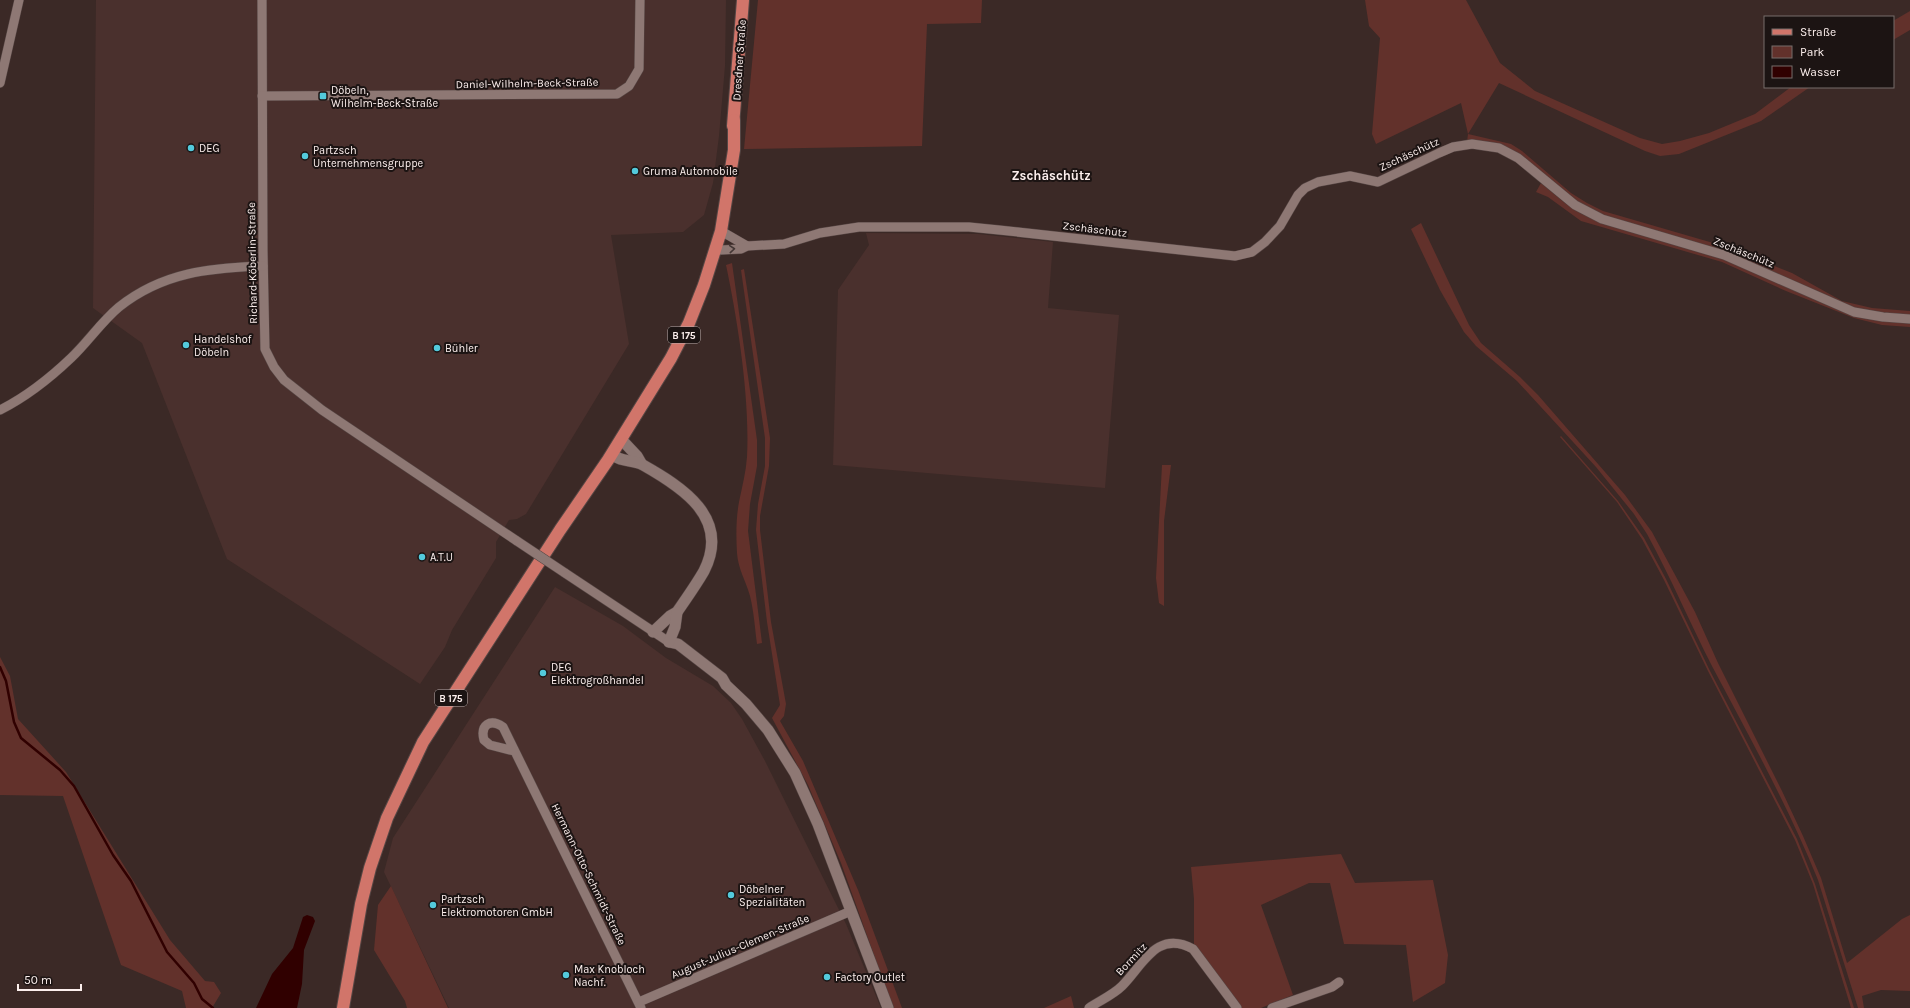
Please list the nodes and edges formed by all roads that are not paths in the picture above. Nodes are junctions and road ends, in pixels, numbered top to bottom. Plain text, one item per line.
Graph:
1 (20, 0) edge
2 (262, 0) edge
3 (640, 0) edge
4 (743, 0) edge
5 (0, 83) edge
6 (262, 96) junction
7 (720, 231) junction
8 (747, 246) junction
9 (716, 249) junction
10 (263, 266) junction
11 (1910, 319) edge
12 (0, 410) edge
13 (621, 439) junction
14 (612, 454) junction
15 (641, 463) junction
16 (677, 612) junction
17 (653, 632) junction
18 (669, 642) junction
19 (514, 751) dead end
20 (851, 911) junction
21 (1339, 982) dead end
22 (640, 1005) edge
23 (343, 1008) edge
24 (888, 1008) edge
25 (1089, 1008) edge
26 (1237, 1008) edge
27 (1272, 1008) edge

1 - 5 street
2 - 6 street, Richard-Köberlin-Straße
3 - 6 street, Daniel-Wilhelm-Beck-Straße
4 - 7 main road, Dresdner Straße / B 175
6 - 10 street, Richard-Köberlin-Straße
7 - 8 street
7 - 9 main road, Dresdner Straße / B 175
9 -> 8 street, Zschäschütz
8 - 11 street, Zschäschütz
9 - 13 main road, B 175
10 - 12 street
10 - 17 street, Richard-Köberlin-Straße, bridge
13 - 14 main road, B 175
13 - 15 street
14 - 15 street
14 - 23 main road, B 175
15 - 16 street
16 - 17 street
16 - 18 street
17 - 18 street, Richard-Köberlin-Straße
18 - 20 street
19 - 22 street, Hermann-Otto-Schmidt-Straße
20 - 22 street, August-Julius-Clemen-Straße
20 - 24 street
21 - 27 street
25 - 26 street, Bormitz

